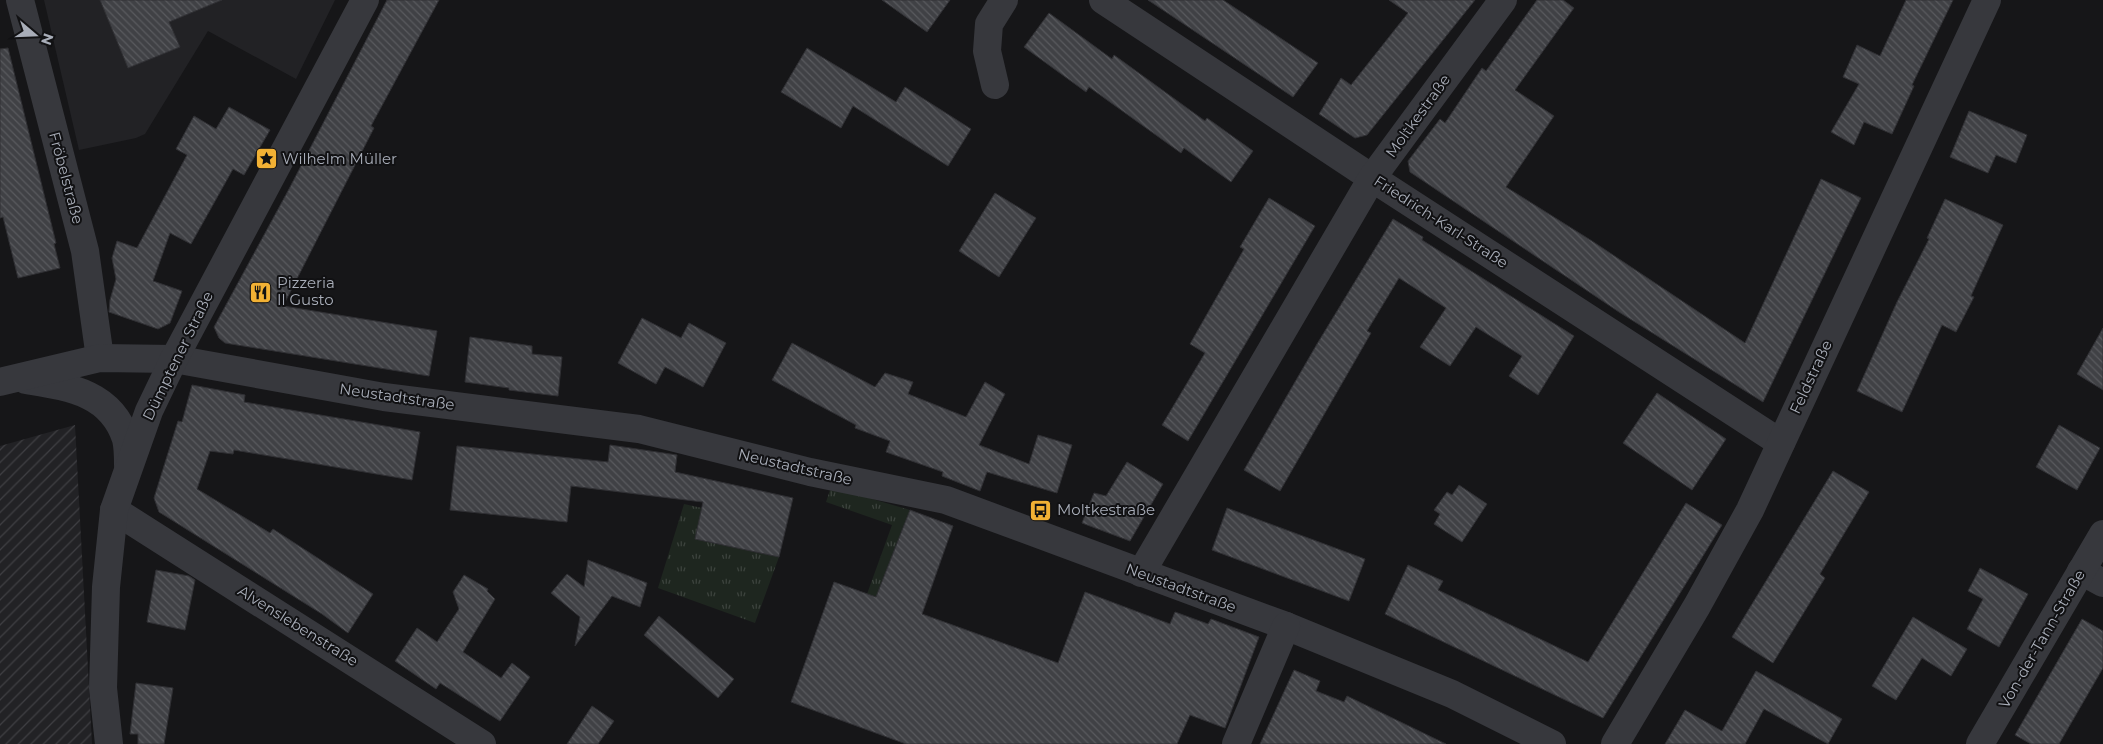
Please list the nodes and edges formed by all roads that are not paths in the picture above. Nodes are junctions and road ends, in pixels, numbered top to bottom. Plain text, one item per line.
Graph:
1 (20, 0) edge
2 (364, 0) edge
3 (1004, 0) edge
4 (1103, 0) edge
5 (1503, 0) edge
6 (1987, 0) edge
7 (995, 85) dead end
8 (1372, 178) junction
9 (100, 358) junction
10 (174, 359) junction
11 (6, 380) edge
12 (1782, 443) junction
13 (128, 465) junction
14 (114, 510) junction
15 (2103, 534) edge
16 (1141, 573) junction
17 (2092, 577) edge
18 (1286, 626) junction
19 (109, 744) edge
20 (482, 744) edge
21 (1236, 744) edge
22 (1552, 744) edge
23 (1615, 744) edge
24 (1980, 744) edge

1 - 9 street, Fröbelstraße
2 - 10 street, Dümptener Straße
3 - 7 street
4 - 8 street, Friedrich-Karl-Straße
5 - 8 street, Moltkestraße
6 - 12 street, Feldstraße
8 - 12 street, Friedrich-Karl-Straße
8 - 16 street, Moltkestraße
9 - 10 street, Neustadtstraße
9 - 11 street, Neustadtstraße
10 - 13 street, Dümptener Straße
10 - 16 street, Neustadtstraße
11 - 13 street
12 - 23 street, Feldstraße
13 - 14 street, Dümptener Straße
14 - 19 street, Dümptener Straße
14 - 20 street, Alvenslebenstraße
15 - 17 street, Von-der-Tann-Straße
16 - 18 street, Neustadtstraße
17 - 24 street, Von-der-Tann-Straße
18 - 21 street
18 - 22 street, Neustadtstraße

